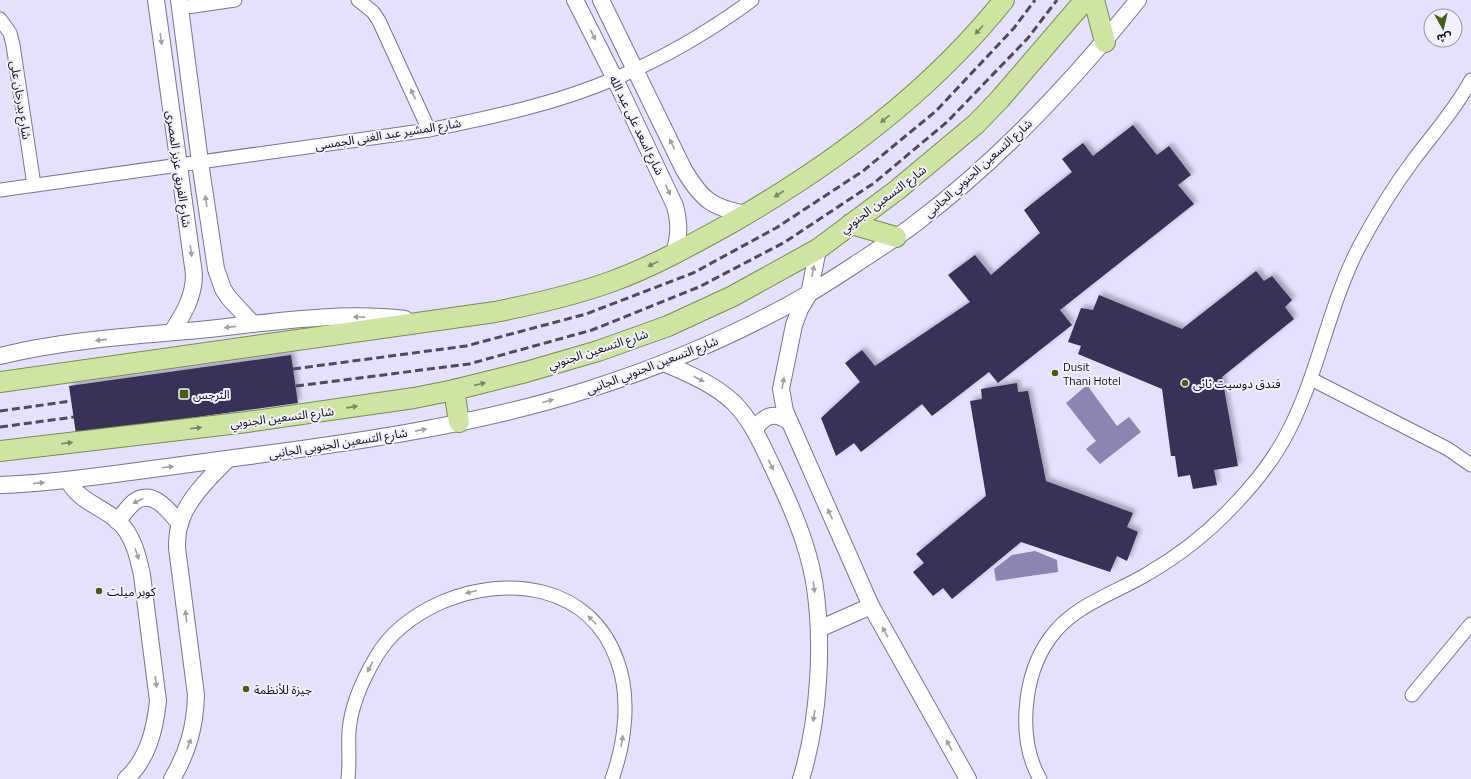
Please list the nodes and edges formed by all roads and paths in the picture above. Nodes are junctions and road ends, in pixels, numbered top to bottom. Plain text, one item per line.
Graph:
1 (156, 0) edge
2 (235, 0) edge
3 (358, 0) edge
4 (575, 0) edge
5 (601, 0) edge
6 (752, 0) edge
7 (1004, 0) edge
8 (1085, 0) edge
9 (1094, 0) edge
10 (1138, 0) edge
11 (180, 4) edge
12 (0, 18) edge
13 (1105, 42) junction
14 (635, 70) junction
15 (615, 79) junction
16 (1471, 80) edge
17 (429, 130) junction
18 (200, 162) junction
19 (178, 165) junction
20 (34, 185) junction
21 (0, 190) edge
22 (747, 214) junction
23 (851, 224) junction
24 (896, 237) junction
25 (818, 248) junction
26 (674, 254) junction
27 (809, 294) junction
28 (426, 322) junction
29 (254, 324) junction
30 (172, 332) junction
31 (0, 356) edge
32 (664, 362) junction
33 (1311, 378) junction
34 (0, 382) edge
35 (454, 390) junction
36 (788, 421) junction
37 (459, 422) junction
38 (755, 429) junction
39 (0, 451) edge
40 (228, 459) junction
41 (1471, 465) edge
42 (68, 480) junction
43 (0, 485) edge
44 (117, 521) junction
45 (180, 524) junction
46 (871, 606) junction
47 (1471, 624) edge
48 (819, 629) junction
49 (1412, 695) dead end
50 (126, 779) edge
51 (172, 779) edge
52 (348, 779) edge
53 (612, 779) edge
54 (801, 779) edge
55 (968, 779) edge
56 (1040, 779) edge

1 -> 19 street, شارع الفريق عزيز المصرى
2 - 11 street
17 -> 3 street
4 -> 15 street, شارع اسعد على عبد الله
5 - 14 street, شارع اسعد على عبد الله
6 - 14 street, شارع المشير عبد الغنى الجمسى
7 -> 22 main road
8 - 23 main road, شارع التسعين الجنوبي
9 - 13 main road
10 - 13 street, شارع التسعين الجنوبي الجانبى
11 - 18 street, شارع الفريق عزيز المصرى
12 - 20 street, شارع بدرخان على
13 - 24 street, شارع التسعين الجنوبي الجانبى
14 - 15 street, شارع المشير عبد الغنى الجمسى
22 -> 14 street, شارع اسعد على عبد الله
15 - 17 street, شارع المشير عبد الغنى الجمسى
15 -> 26 street, شارع اسعد على عبد الله
16 - 33 street
17 - 18 street, شارع المشير عبد الغنى الجمسى
18 - 19 street, شارع المشير عبد الغنى الجمسى
29 -> 18 street, شارع الفريق عزيز المصرى
19 - 20 street, شارع المشير عبد الغنى الجمسى
19 -> 30 street, شارع الفريق عزيز المصرى
20 - 21 street, شارع المشير عبد الغنى الجمسى
22 - 26 main road
23 - 24 main road
23 - 25 main road, شارع التسعين الجنوبي
24 - 27 street, شارع التسعين الجنوبي الجانبى
27 -> 25 street
35 -> 25 main road, شارع التسعين الجنوبي
26 -> 28 main road
27 - 32 street, شارع التسعين الجنوبي الجانبى
36 -> 27 street
28 -> 29 street
28 - 34 main road
29 -> 30 street
30 -> 31 street
37 -> 32 street, شارع التسعين الجنوبي الجانبى
32 -> 38 street
33 - 41 street
33 - 56 street
35 - 37 main road
39 -> 35 main road, شارع التسعين الجنوبي
36 - 38 street
46 -> 36 street
40 -> 37 street, شارع التسعين الجنوبي الجانبى
38 -> 48 street
42 -> 40 street, شارع التسعين الجنوبي الجانبى
40 - 45 street
43 -> 42 street, شارع التسعين الجنوبي الجانبى
42 - 44 street
45 -> 44 street
44 -> 50 street
51 -> 45 street
46 - 48 street
55 -> 46 street
47 - 49 street
48 -> 54 street
53 -> 52 street

